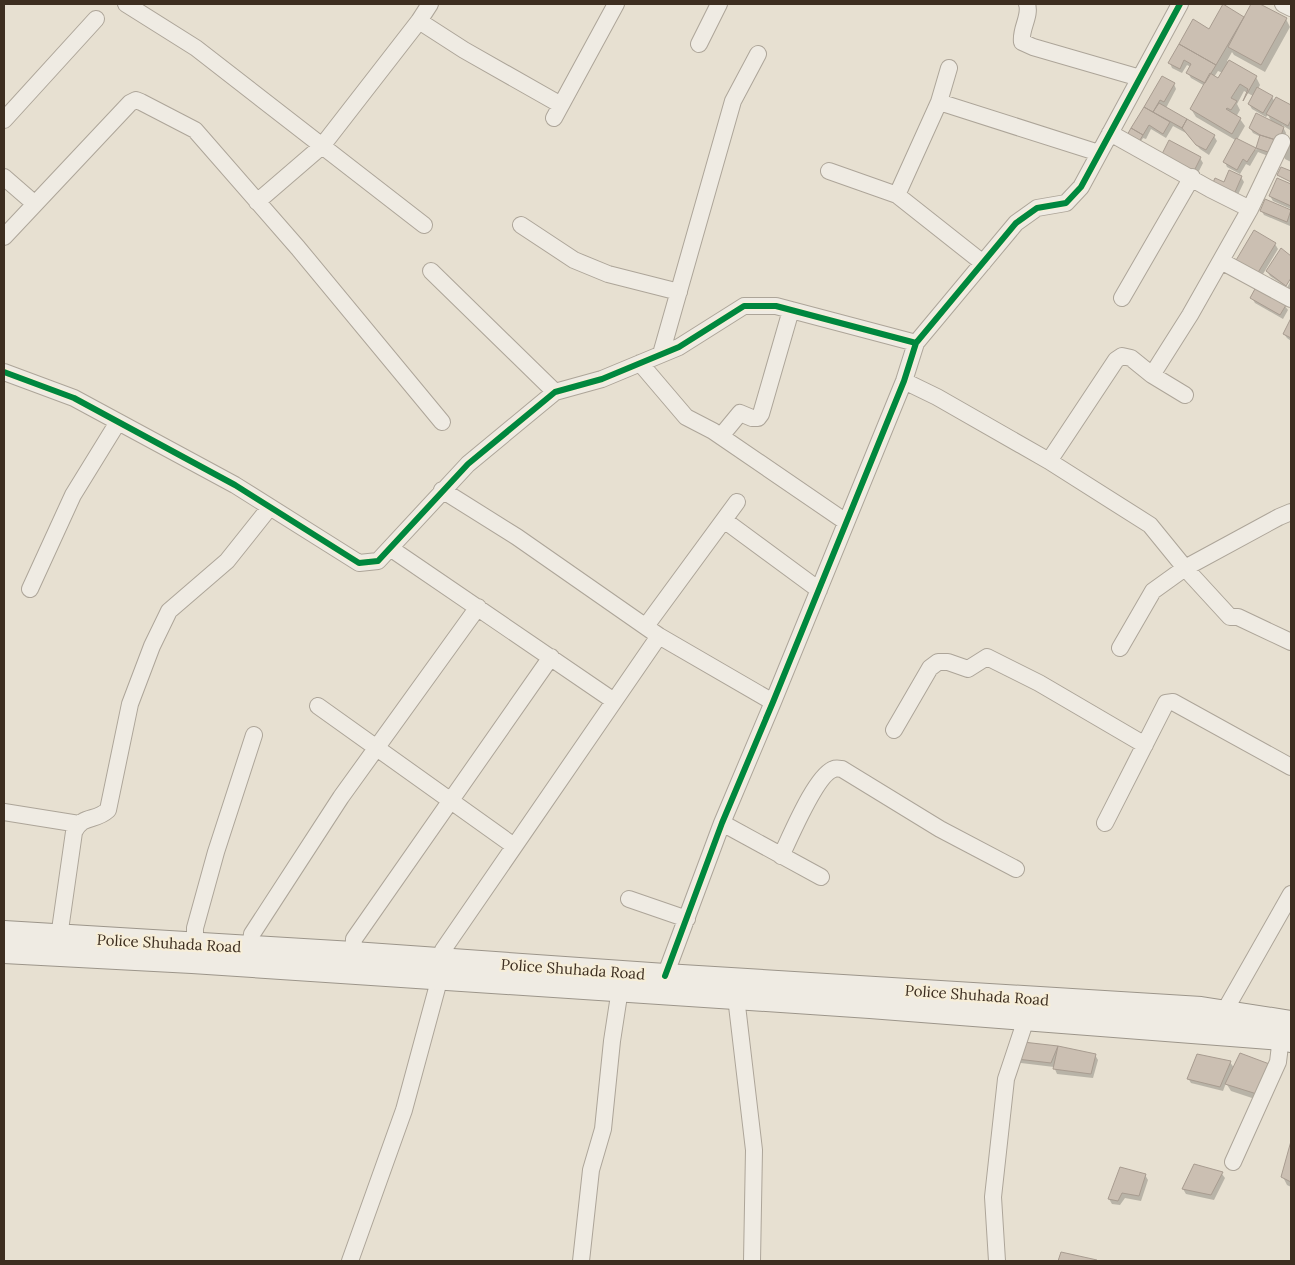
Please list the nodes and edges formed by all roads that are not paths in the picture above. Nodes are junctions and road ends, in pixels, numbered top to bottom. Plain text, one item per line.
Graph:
1 (126, 4) edge
2 (430, 4) edge
3 (616, 4) edge
4 (719, 4) edge
5 (1027, 4) edge
6 (1180, 4) edge
7 (1283, 4) edge
8 (1291, 8) edge
9 (96, 19) dead end
10 (419, 21) junction
11 (699, 44) dead end
12 (758, 54) dead end
13 (948, 68) dead end
14 (1140, 78) junction
15 (939, 102) junction
16 (4, 120) edge
17 (1110, 133) junction
18 (1282, 142) dead end
19 (322, 146) junction
20 (1099, 153) junction
21 (829, 171) dead end
22 (4, 177) edge
23 (1192, 177) junction
24 (898, 195) junction
25 (256, 202) junction
26 (35, 204) junction
27 (1250, 209) junction
28 (424, 225) dead end
29 (521, 225) dead end
30 (4, 237) edge
31 (1221, 261) junction
32 (983, 263) junction
33 (431, 271) dead end
34 (679, 292) junction
35 (1122, 298) dead end
36 (1291, 298) edge
37 (792, 310) junction
38 (916, 343) junction
39 (661, 354) junction
40 (640, 363) junction
41 (4, 372) edge
42 (1152, 375) junction
43 (904, 381) junction
44 (555, 392) junction
45 (1185, 395) dead end
46 (118, 422) junction
47 (442, 422) dead end
48 (721, 436) junction
49 (1049, 461) junction
50 (442, 490) junction
51 (737, 502) dead end
52 (270, 507) junction
53 (1291, 512) edge
54 (724, 520) junction
55 (846, 522) junction
56 (390, 548) junction
57 (1185, 568) junction
58 (30, 589) dead end
59 (819, 590) junction
60 (478, 607) junction
61 (653, 631) junction
62 (1291, 642) edge
63 (1120, 648) dead end
64 (551, 657) junction
65 (614, 701) junction
66 (773, 702) junction
67 (318, 706) dead end
68 (894, 730) dead end
69 (254, 735) dead end
70 (1145, 745) junction
71 (377, 747) junction
72 (1291, 767) edge
73 (450, 800) junction
74 (4, 812) edge
75 (1105, 823) dead end
76 (79, 824) junction
77 (722, 824) junction
78 (514, 846) junction
79 (781, 856) junction
80 (1016, 869) dead end
81 (820, 877) dead end
82 (1291, 894) edge
83 (629, 899) dead end
84 (687, 918) junction
85 (4, 934) edge
86 (59, 937) junction
87 (194, 944) junction
88 (250, 948) junction
89 (4, 952) edge
90 (353, 954) junction
91 (441, 969) junction
92 (467, 971) junction
93 (665, 976) junction
94 (620, 989) junction
95 (736, 997) junction
96 (870, 997) junction
97 (1224, 1012) junction
98 (1026, 1019) junction
99 (1287, 1030) edge
100 (1233, 1162) dead end
101 (350, 1261) edge
102 (581, 1261) edge
103 (752, 1261) edge
104 (997, 1261) edge

1 - 19 street
2 - 10 street
3 - 10 street
4 - 11 street
5 - 14 street
6 - 14 street
7 - 8 street
9 - 16 street
10 - 19 street
12 - 34 street
13 - 15 street
14 - 17 street
15 - 20 street
15 - 24 street
17 - 20 street
17 - 23 street
18 - 27 street
19 - 25 street
19 - 28 street
20 - 32 street
21 - 24 street
22 - 26 street
23 - 27 street
23 - 35 street
24 - 32 street
25 - 26 street
25 - 47 street
26 - 30 street
27 - 31 street
29 - 34 street
31 - 36 street
31 - 42 street
32 - 38 street
33 - 44 street
34 - 39 street
37 - 38 street
37 - 39 street
37 - 48 street
38 - 43 street
39 - 40 street
40 - 44 street
40 - 48 street
41 - 46 street
42 - 45 street
42 - 49 street
43 - 49 street
43 - 55 street
44 - 50 street
46 - 52 street
46 - 58 street
48 - 55 street
49 - 57 street
50 - 56 street
50 - 61 street
51 - 54 street
52 - 56 street
52 - 76 street
53 - 57 street
54 - 59 street
54 - 61 street
55 - 59 street
56 - 60 street
57 - 62 street
57 - 63 street
59 - 66 street
60 - 64 street
60 - 71 street
61 - 65 street
61 - 66 street
64 - 65 street
64 - 73 street
65 - 78 street
66 - 77 street
67 - 71 street
68 - 70 street
69 - 87 street
70 - 72 street
70 - 75 street
71 - 73 street
71 - 88 street
73 - 78 street
73 - 90 street
74 - 76 street
76 - 86 street
77 - 79 street
77 - 84 street
78 - 91 street
79 - 80 street
79 - 81 street
82 - 97 street
83 - 84 street
84 - 93 street
85 - 86 main road, Police Shuhada Road
86 - 87 main road, Police Shuhada Road
87 - 88 main road, Police Shuhada Road
88 - 90 main road, Police Shuhada Road
89 - 91 main road, Police Shuhada Road
90 - 91 main road, Police Shuhada Road
91 - 92 main road, Police Shuhada Road
91 - 101 street
92 - 93 main road, Police Shuhada Road
92 - 94 main road, Police Shuhada Road
93 - 96 main road, Police Shuhada Road
94 - 95 main road, Police Shuhada Road
94 - 102 street
95 - 96 main road, Police Shuhada Road
95 - 103 street
96 - 97 main road, Police Shuhada Road
96 - 98 main road, Police Shuhada Road
97 - 99 main road, Police Shuhada Road
98 - 99 main road, Police Shuhada Road
98 - 104 street
99 - 100 street

